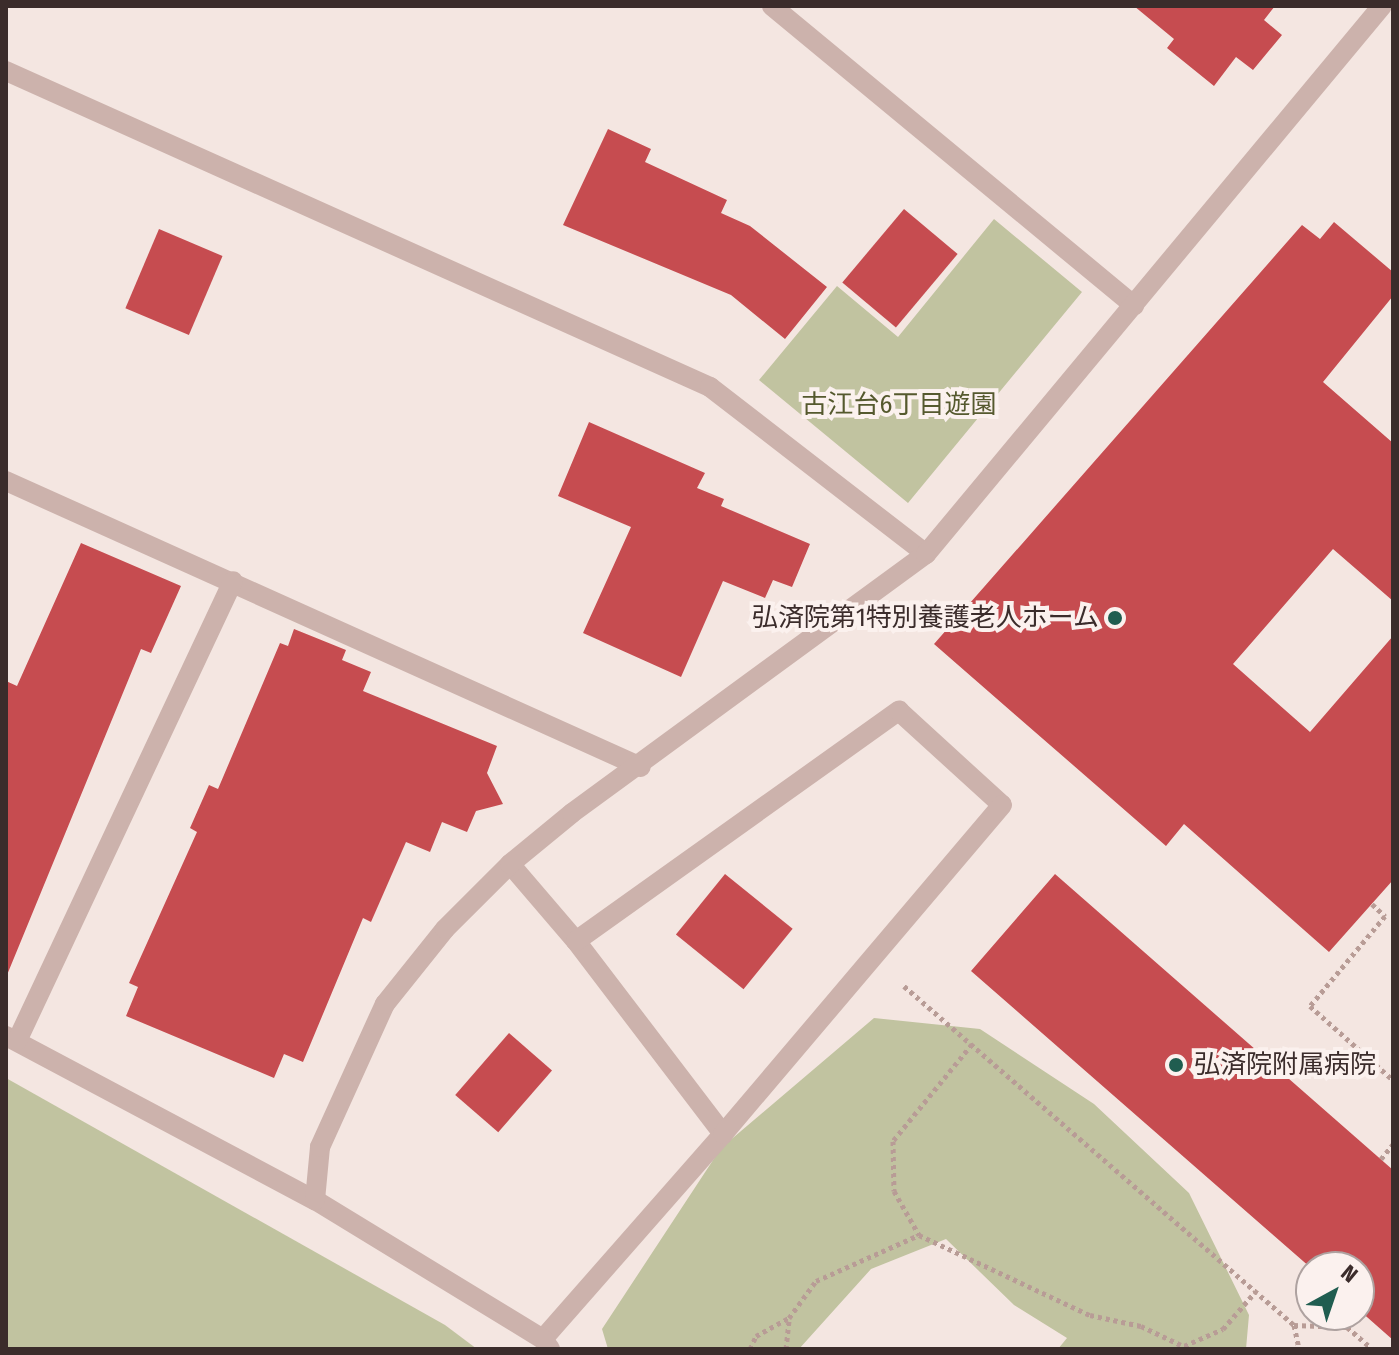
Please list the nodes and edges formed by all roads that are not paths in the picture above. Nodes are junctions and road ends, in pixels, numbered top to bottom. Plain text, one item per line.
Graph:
1 (772, 6) edge
2 (1382, 6) edge
3 (6, 71) edge
4 (1134, 305) junction
5 (6, 481) edge
6 (926, 554) junction
7 (233, 581) junction
8 (641, 767) junction
9 (510, 864) junction
10 (576, 941) junction
11 (11, 1038) edge
12 (723, 1134) junction
13 (315, 1200) junction
14 (546, 1344) edge

1 - 4 street
2 - 4 street
3 - 6 street
4 - 6 street
5 - 7 street
6 - 8 street
7 - 8 street
7 - 11 street
8 - 9 street
9 - 10 street
9 - 13 street
10 - 12 street
10 - 12 street
11 - 13 street
12 - 14 street
13 - 14 street

